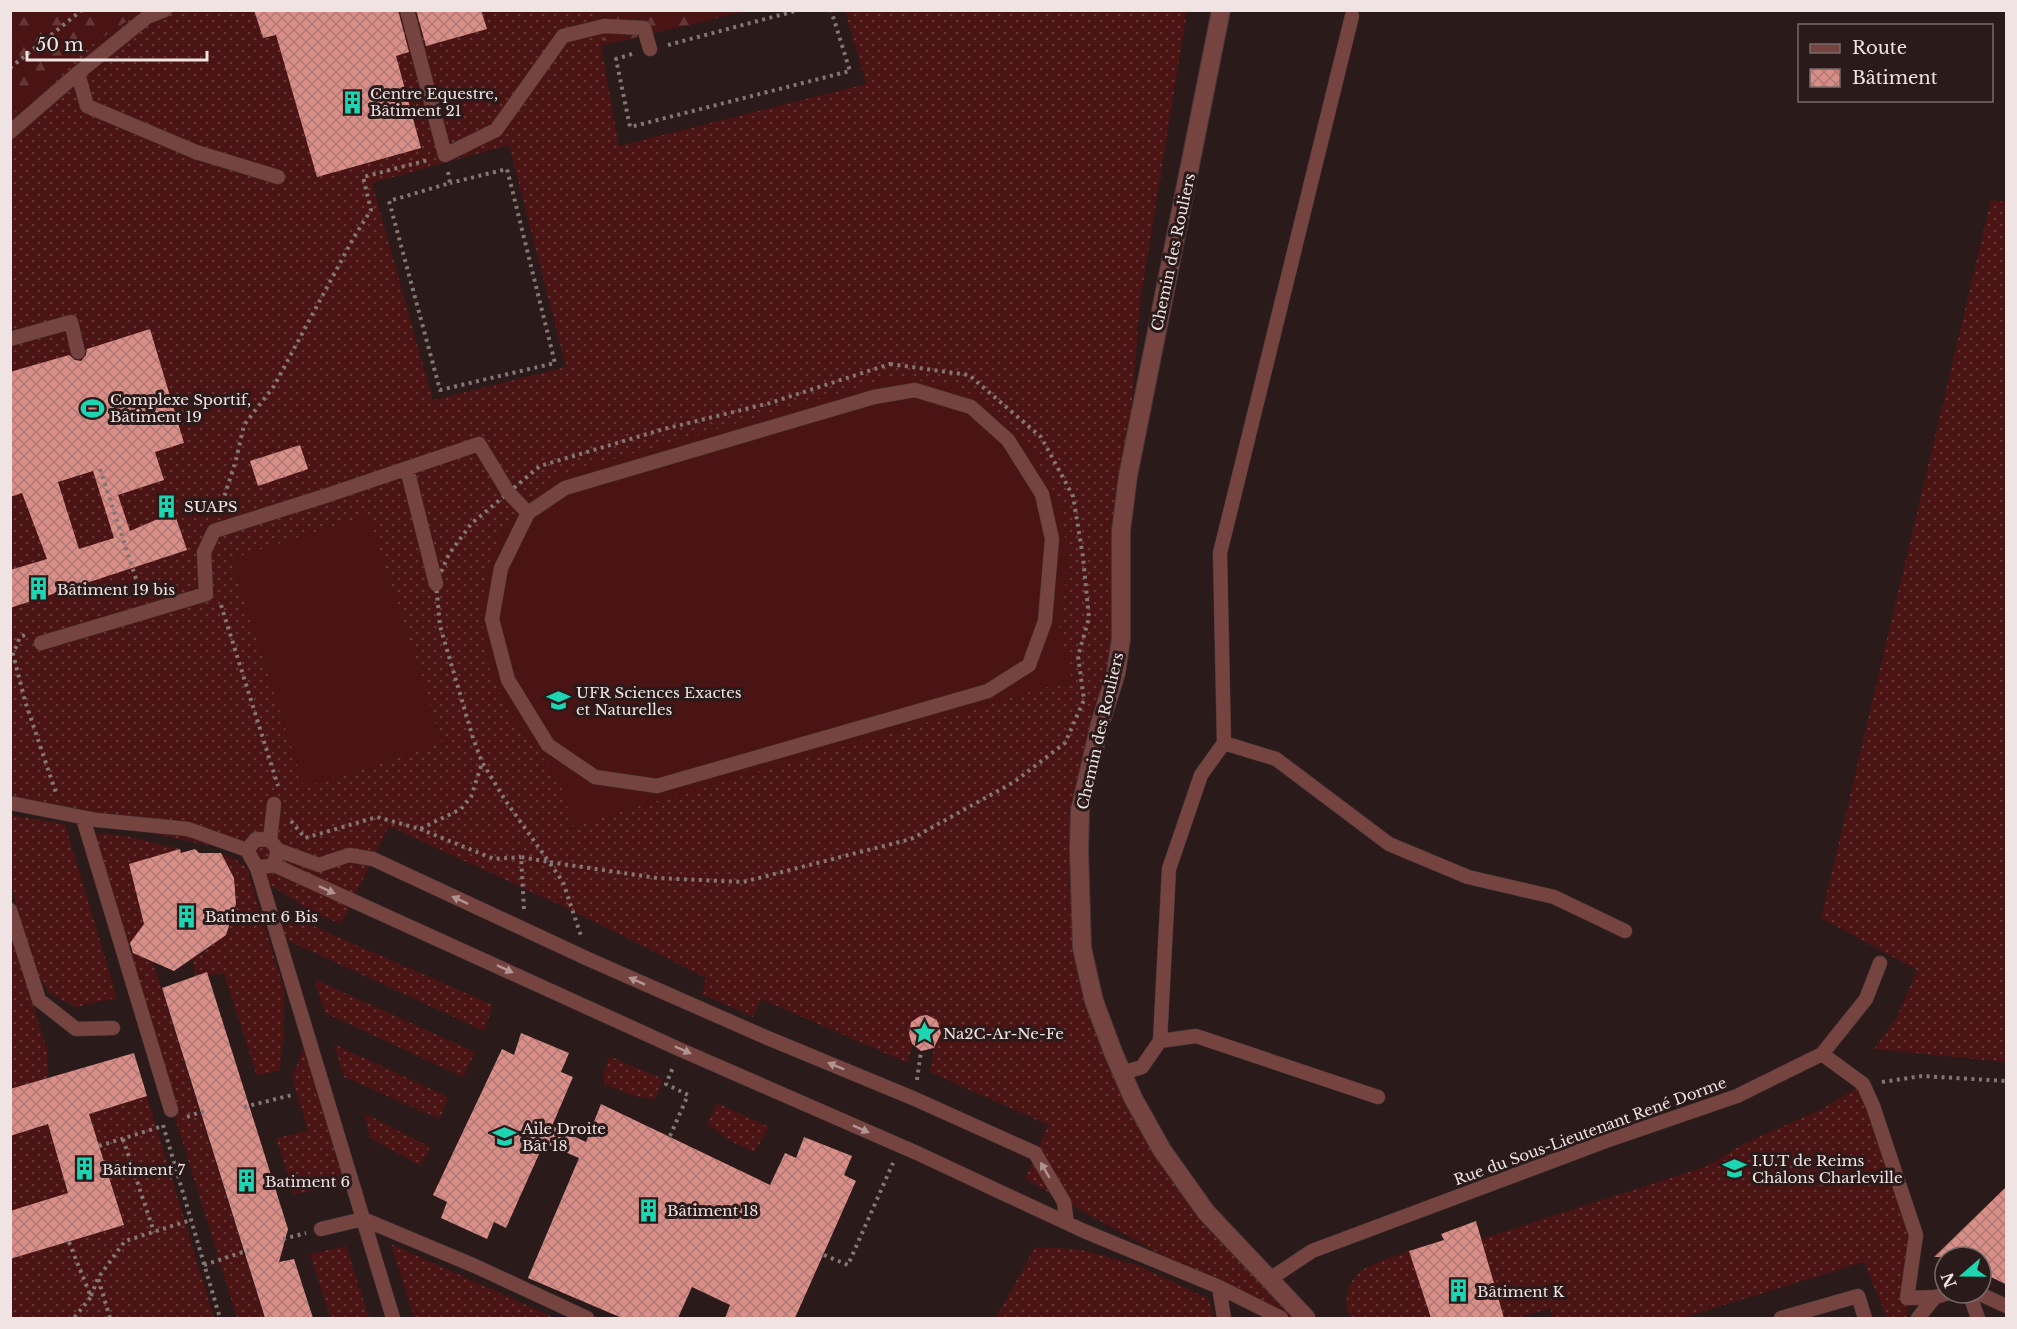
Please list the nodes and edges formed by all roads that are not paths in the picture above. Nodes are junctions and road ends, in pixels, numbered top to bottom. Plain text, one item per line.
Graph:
1 (165, 10) edge
2 (407, 10) edge
3 (1221, 10) edge
4 (1352, 16) dead end
5 (650, 49) road end
6 (78, 73) junction
7 (10, 132) edge
8 (278, 177) dead end
9 (10, 339) edge
10 (78, 352) dead end
11 (407, 469) junction
12 (528, 513) junction
13 (436, 584) road end
14 (36, 638) road end
15 (1224, 743) junction
16 (278, 800) road end
17 (12, 804) edge
18 (76, 817) junction
19 (274, 845) junction
20 (247, 850) junction
21 (274, 865) junction
22 (257, 868) junction
23 (10, 910) edge
24 (1625, 931) dead end
25 (1880, 963) dead end
26 (113, 1028) dead end
27 (1160, 1041) junction
28 (1822, 1054) junction
29 (1122, 1073) junction
30 (1378, 1097) dead end
31 (171, 1110) dead end
32 (363, 1220) junction
33 (1067, 1223) junction
34 (321, 1229) dead end
35 (1270, 1279) junction
36 (1219, 1287) junction
37 (1933, 1297) edge
38 (1933, 1299) edge
39 (1993, 1300) edge
40 (2007, 1306) edge
41 (1809, 1314) edge
42 (393, 1318) edge
43 (587, 1318) edge
44 (1224, 1318) edge
45 (1281, 1318) edge
46 (1306, 1318) edge
47 (1781, 1318) edge
48 (1865, 1318) edge
49 (1918, 1318) edge

1 - 6 lane
2 - 5 lane
3 - 29 street, Chemin des Rouliers
4 - 15 lane
6 - 7 lane
6 - 8 lane
9 - 10 lane
11 - 12 lane
11 - 13 lane
11 - 14 lane
12 - 12 lane
15 - 24 lane
15 - 27 lane
16 - 19 lane
17 - 18 lane
18 - 20 lane
18 - 31 lane
19 - 20 lane
19 - 21 lane
33 -> 19 lane
20 - 22 lane
21 - 22 lane
21 -> 33 lane
22 - 32 lane
23 - 26 lane
25 - 28 lane, Rue du Sous-Lieutenant René Dorme
27 - 29 lane
27 - 30 lane
28 - 35 lane, Rue du Sous-Lieutenant René Dorme
28 - 37 lane
29 - 35 street, Chemin des Rouliers
32 - 34 lane
32 - 42 lane
32 - 43 lane
33 - 36 lane
35 - 46 street, Chemin des Rouliers
36 - 44 lane
36 - 45 lane
38 - 49 lane
39 - 40 lane
41 - 47 lane
41 - 48 lane

